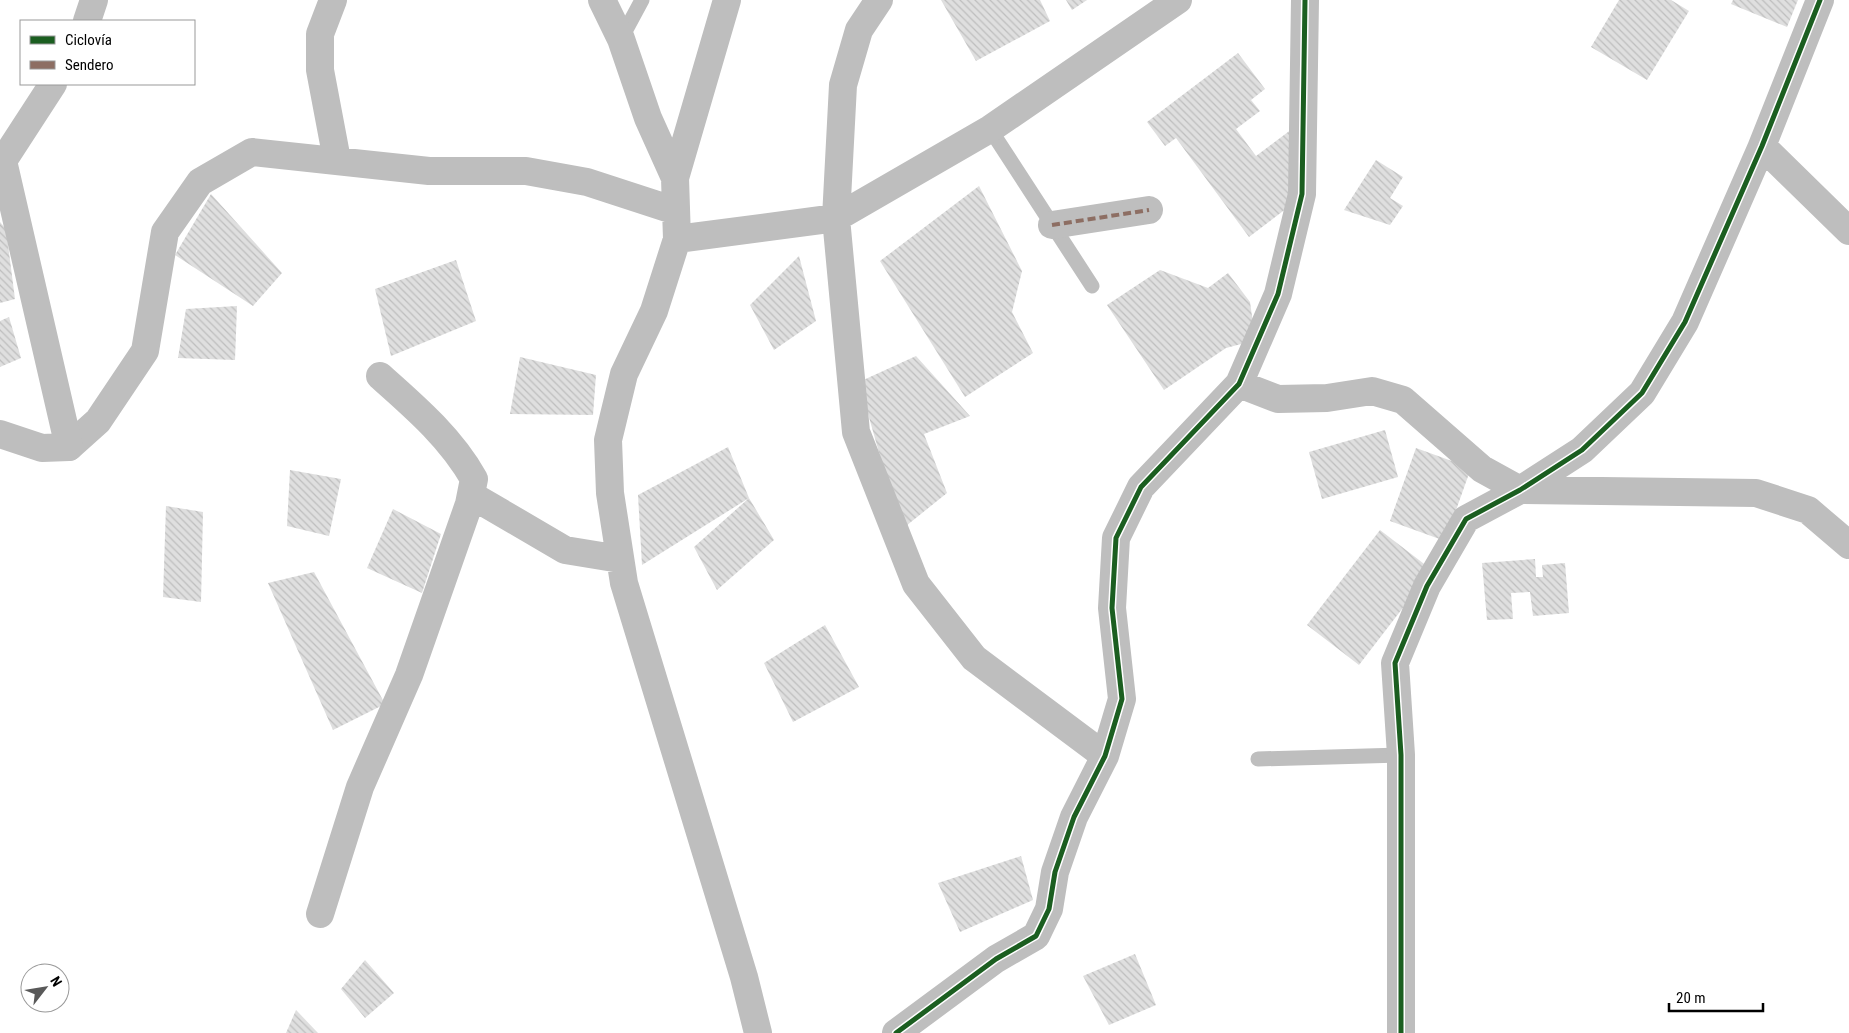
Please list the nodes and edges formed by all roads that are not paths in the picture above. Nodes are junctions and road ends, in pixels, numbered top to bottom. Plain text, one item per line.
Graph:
1 (94, 0) edge
2 (333, 0) edge
3 (602, 0) edge
4 (642, 0) edge
5 (727, 0) edge
6 (878, 0) edge
7 (1178, 0) edge
8 (1304, 0) edge
9 (1820, 0) edge
10 (87, 20) edge
11 (622, 39) junction
12 (52, 85) edge
13 (990, 130) junction
14 (1762, 146) junction
15 (1, 160) edge
16 (336, 160) junction
17 (675, 178) junction
18 (1149, 210) dead end
19 (676, 211) junction
20 (836, 218) junction
21 (1052, 225) junction
22 (1849, 230) edge
23 (678, 239) junction
24 (1092, 286) dead end
25 (380, 376) dead end
26 (1239, 384) junction
27 (0, 434) edge
28 (69, 447) junction
29 (1520, 490) junction
30 (471, 495) junction
31 (1849, 545) edge
32 (620, 559) junction
33 (1402, 755) junction
34 (1105, 756) junction
35 (1258, 759) dead end
36 (320, 914) dead end
37 (758, 1033) edge
38 (896, 1033) edge
39 (1401, 1033) edge

1 - 10 street
2 - 16 street
3 - 11 street
4 - 11 lane
5 - 17 street
6 - 20 street
7 - 13 street
8 - 26 street
9 - 14 street
11 - 17 street
12 - 15 street
13 - 20 street
13 - 21 lane
14 - 22 street
14 - 29 street
15 - 28 street
16 - 19 street
16 - 28 street
17 - 19 street
18 - 21 street
19 - 23 street
20 - 23 street
20 - 34 street
21 - 24 lane
23 - 32 street
25 - 30 street
26 - 29 street
26 - 34 street
27 - 28 street
29 - 31 street
29 - 33 street
30 - 32 street
30 - 36 street
32 - 37 street
33 - 35 lane
33 - 39 street
34 - 38 street

